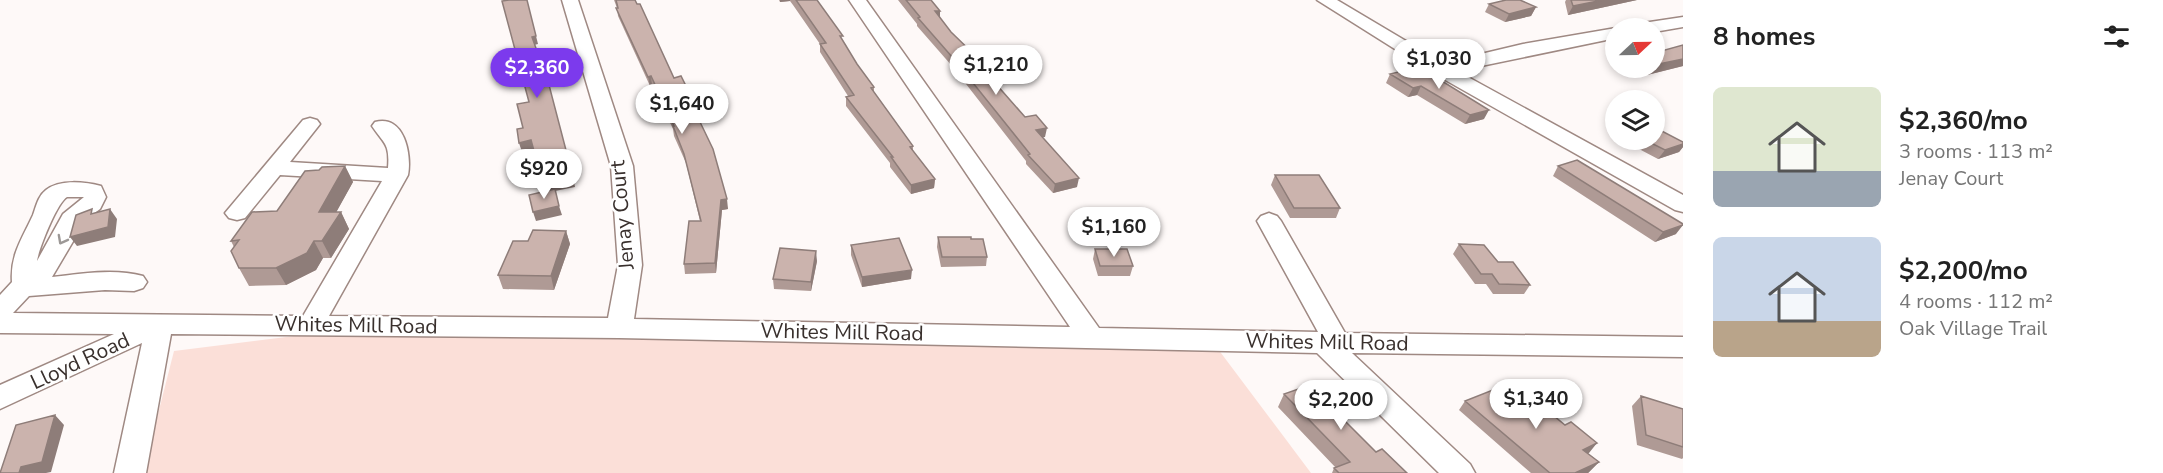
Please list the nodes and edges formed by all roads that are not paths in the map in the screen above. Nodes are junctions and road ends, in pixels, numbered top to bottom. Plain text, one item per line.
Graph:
1 (570, 0) edge
2 (857, 0) edge
3 (1325, 0) edge
4 (1683, 22) edge
5 (1665, 25) edge
6 (1605, 35) edge
7 (1440, 69) junction
8 (310, 124) dead end
9 (382, 126) dead end
10 (274, 168) junction
11 (397, 175) junction
12 (1683, 205) edge
13 (237, 213) dead end
14 (1269, 221) dead end
15 (134, 282) dead end
16 (0, 311) edge
17 (0, 323) edge
18 (160, 323) junction
19 (311, 325) junction
20 (619, 328) junction
21 (1091, 337) junction
22 (1330, 342) junction
23 (1683, 347) edge
24 (0, 398) edge
25 (130, 473) edge
26 (1459, 473) edge

1 - 20 street, Jenay Court
2 - 21 street
3 - 7 street
4 - 5 street
6 - 7 street
7 - 12 street
8 - 10 street
9 - 11 street
10 - 11 street
10 - 13 street
11 - 19 street
14 - 22 street
15 - 16 street
17 - 18 street, Whites Mill Road
18 - 19 street, Whites Mill Road
18 - 24 street, Lloyd Road
18 - 25 street
19 - 20 street, Whites Mill Road
20 - 21 street, Whites Mill Road
21 - 22 street, Whites Mill Road
22 - 23 street, Whites Mill Road
22 - 26 street

